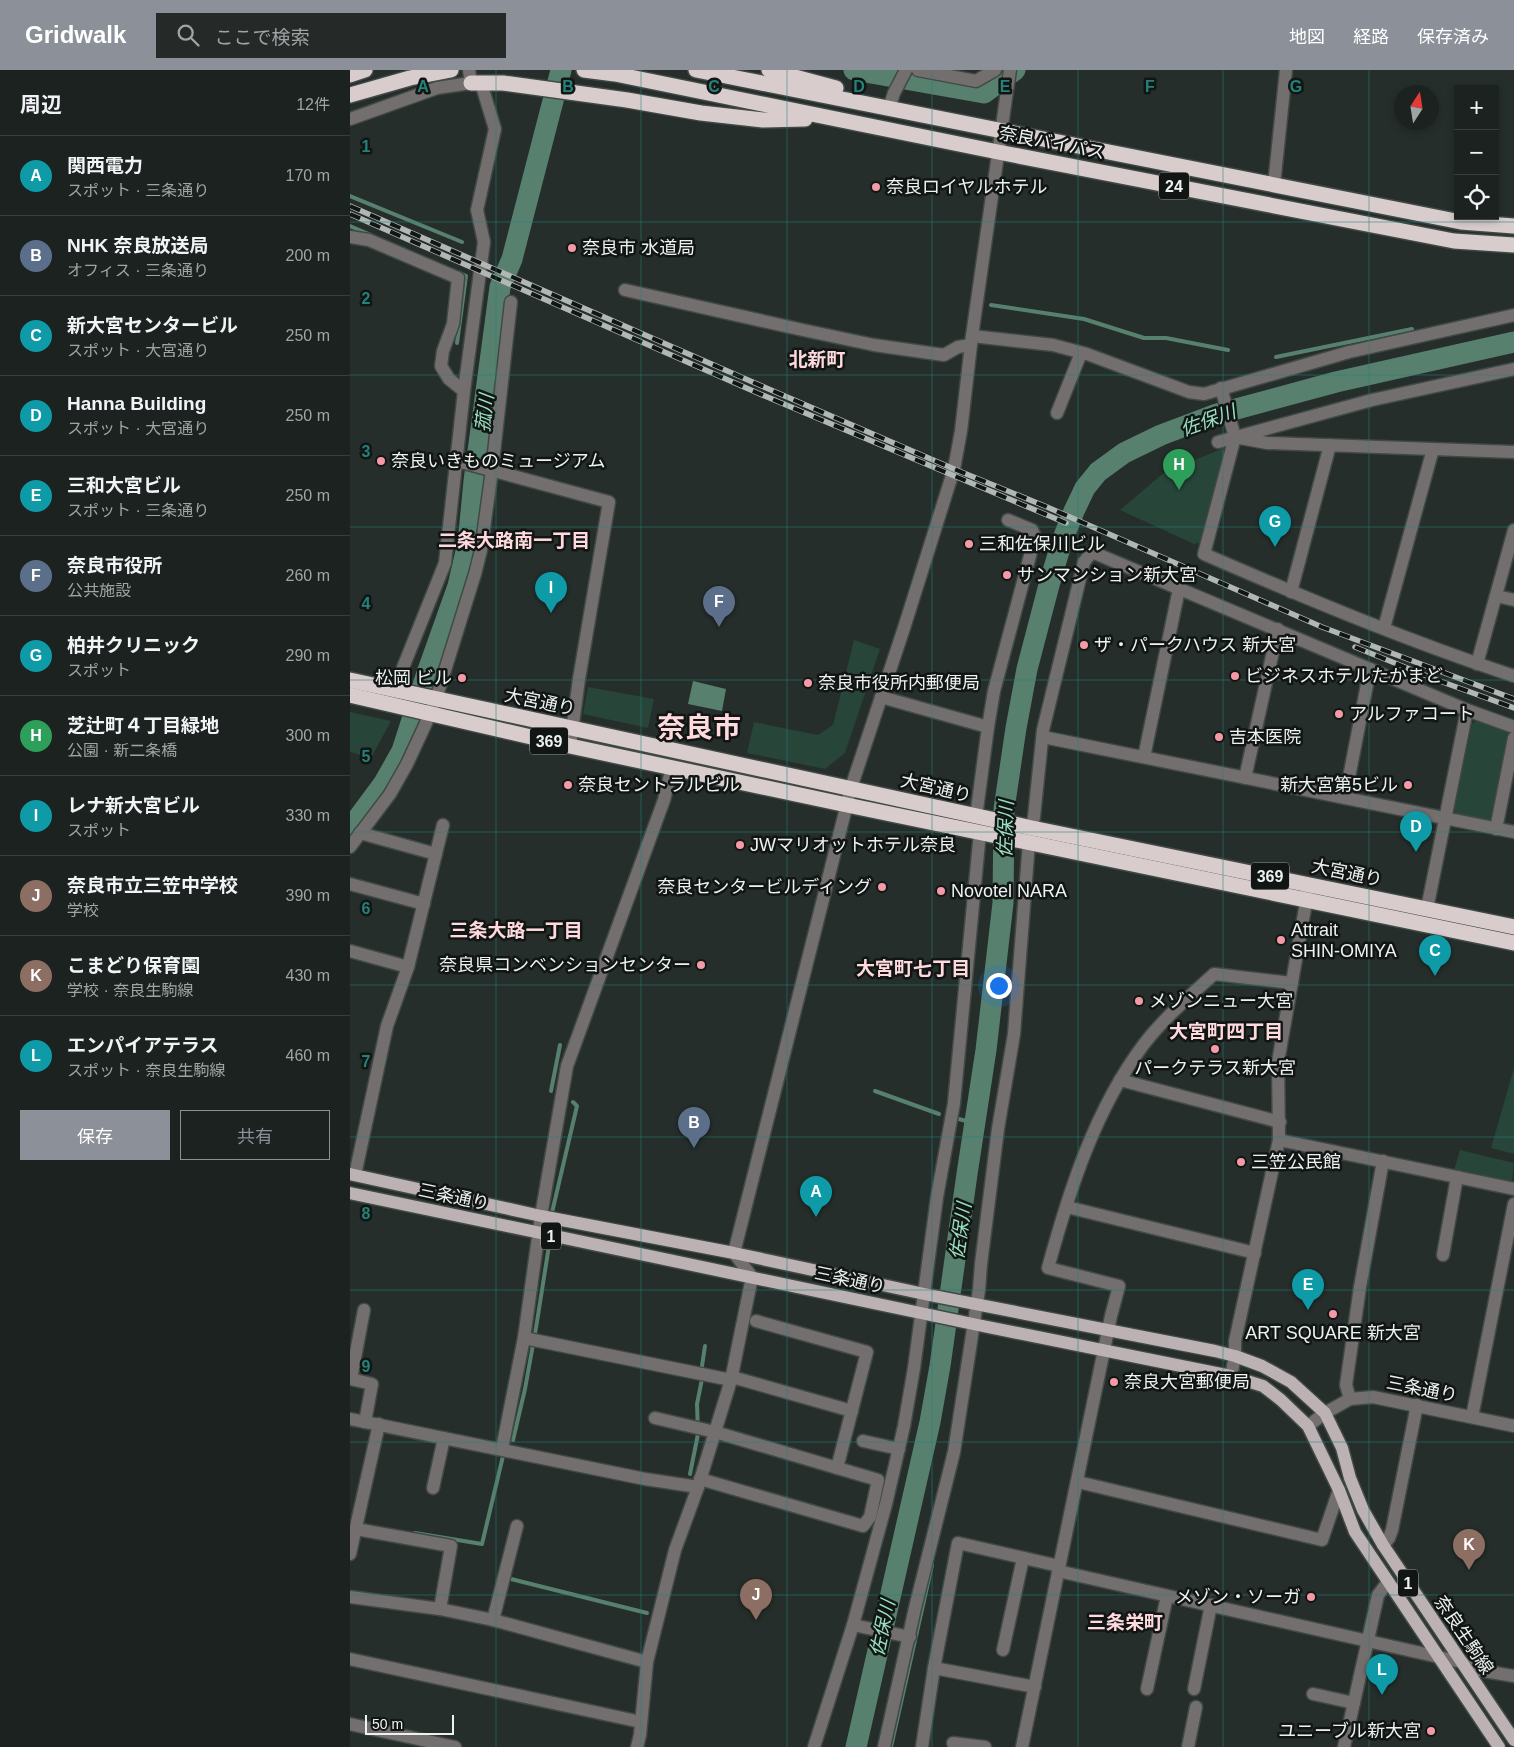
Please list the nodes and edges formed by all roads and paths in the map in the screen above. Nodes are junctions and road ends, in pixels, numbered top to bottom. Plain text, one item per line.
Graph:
1 (356, 70) edge
2 (365, 70) edge
3 (451, 70) edge
4 (584, 70) edge
5 (696, 70) edge
6 (768, 70) edge
7 (906, 70) edge
8 (918, 70) edge
9 (995, 70) edge
10 (1010, 70) edge
11 (1286, 70) edge
12 (350, 71) edge
13 (800, 74) edge
14 (350, 75) edge
15 (474, 79) edge
16 (368, 89) junction
17 (350, 95) edge
18 (350, 100) edge
19 (889, 108) junction
20 (834, 118) junction
21 (350, 119) edge
22 (1001, 131) junction
23 (998, 152) junction
24 (1274, 185) junction
25 (1514, 226) edge
26 (350, 237) edge
27 (1514, 245) edge
28 (626, 290) dead end
29 (511, 302) dead end
30 (1514, 315) edge
31 (971, 341) junction
32 (1081, 353) junction
33 (1514, 369) edge
34 (1222, 390) junction
35 (464, 391) junction
36 (1058, 413) dead end
37 (1235, 435) junction
38 (1218, 442) dead end
39 (1330, 445) junction
40 (1433, 449) junction
41 (1514, 452) edge
42 (456, 462) junction
43 (492, 470) junction
44 (1008, 520) dead end
45 (1514, 530) edge
46 (1179, 589) junction
47 (1291, 592) junction
48 (1496, 596) junction
49 (1514, 600) edge
50 (1384, 628) junction
51 (1278, 629) junction
52 (1477, 664) junction
53 (1370, 669) junction
54 (1514, 676) edge
55 (350, 680) edge
56 (350, 695) edge
57 (401, 697) junction
58 (881, 697) junction
59 (431, 705) junction
60 (1467, 710) junction
61 (988, 727) junction
62 (1514, 727) edge
63 (573, 729) junction
64 (1043, 737) junction
65 (1514, 738) edge
66 (570, 746) junction
67 (1144, 757) junction
68 (672, 767) junction
69 (1245, 778) junction
70 (851, 788) junction
71 (1345, 798) junction
72 (846, 805) junction
73 (1446, 818) junction
74 (443, 825) dead end
75 (981, 825) junction
76 (1496, 829) junction
77 (1514, 832) edge
78 (360, 833) junction
79 (1028, 835) junction
80 (350, 847) edge
81 (436, 854) junction
82 (350, 884) edge
83 (1308, 892) junction
84 (424, 904) junction
85 (1427, 909) junction
86 (1514, 927) edge
87 (1514, 943) edge
88 (350, 951) edge
89 (408, 967) junction
90 (1292, 983) junction
91 (1120, 1080) junction
92 (1280, 1122) junction
93 (1279, 1140) junction
94 (1383, 1161) junction
95 (353, 1175) edge
96 (1457, 1177) junction
97 (1514, 1189) edge
98 (350, 1193) edge
99 (1514, 1204) edge
100 (1067, 1207) junction
101 (541, 1216) junction
102 (539, 1234) junction
103 (734, 1253) junction
104 (1255, 1253) junction
105 (1443, 1255) dead end
106 (752, 1278) junction
107 (926, 1294) junction
108 (974, 1304) junction
109 (364, 1310) dead end
110 (923, 1313) junction
111 (756, 1321) dead end
112 (970, 1324) junction
113 (1109, 1330) junction
114 (524, 1338) junction
115 (1104, 1351) junction
116 (1235, 1356) junction
117 (1231, 1376) junction
118 (732, 1378) junction
119 (1350, 1399) junction
120 (1417, 1406) junction
121 (852, 1410) junction
122 (1325, 1413) junction
123 (1472, 1417) junction
124 (655, 1418) dead end
125 (350, 1419) edge
126 (365, 1422) junction
127 (378, 1424) junction
128 (1308, 1426) junction
129 (1514, 1426) edge
130 (715, 1432) junction
131 (444, 1438) junction
132 (863, 1441) dead end
133 (502, 1449) junction
134 (899, 1449) junction
135 (836, 1468) junction
136 (1078, 1482) junction
137 (699, 1483) junction
138 (433, 1488) dead end
139 (1338, 1490) junction
140 (517, 1526) dead end
141 (356, 1529) junction
142 (1383, 1545) junction
143 (350, 1554) edge
144 (1023, 1558) junction
145 (1059, 1569) junction
146 (1387, 1583) junction
147 (1168, 1596) junction
148 (350, 1597) edge
149 (1212, 1605) junction
150 (440, 1609) junction
151 (493, 1620) junction
152 (856, 1626) junction
153 (907, 1636) junction
154 (1368, 1641) junction
155 (1003, 1650) dead end
156 (1438, 1657) junction
157 (350, 1659) edge
158 (647, 1662) junction
159 (1461, 1662) junction
160 (934, 1668) junction
161 (1514, 1676) edge
162 (1035, 1687) junction
163 (1148, 1689) dead end
164 (1194, 1689) dead end
165 (1313, 1694) dead end
166 (1354, 1703) junction
167 (1196, 1707) dead end
168 (641, 1722) junction
169 (350, 1724) edge
170 (1514, 1739) edge
171 (953, 1743) dead end
172 (456, 1747) edge
173 (637, 1747) edge
174 (814, 1747) edge
175 (884, 1747) edge
176 (922, 1747) edge
177 (985, 1747) edge
178 (1022, 1747) edge
179 (1188, 1747) edge
180 (1344, 1747) edge
181 (1499, 1747) edge

1 - 12 highway
2 - 14 highway
3 - 16 highway
4 - 20 highway, 奈良バイパス / 24
5 - 19 highway, 奈良バイパス / 24
6 - 13 highway
7 - 19 street
8 - 9 street
10 - 22 street
11 - 24 street
13 - 19 highway
15 - 20 highway
15 - 21 street
15 - 35 street
16 - 17 highway
16 - 18 highway
19 - 22 highway, 奈良バイパス / 24
20 - 23 highway, 奈良バイパス / 24
22 - 23 street
22 - 24 highway, 奈良バイパス / 24
23 - 27 highway, 奈良バイパス / 24
23 - 31 street
24 - 25 highway, 奈良バイパス / 24
26 - 35 street
28 - 31 street
29 - 43 street
30 - 34 street
31 - 32 street
31 - 58 street
32 - 34 street
32 - 36 street
33 - 37 street
34 - 37 street
35 - 42 street
37 - 38 street
37 - 39 street
37 - 47 street
39 - 40 street
39 - 47 street
40 - 41 street
40 - 50 street
42 - 43 street
42 - 57 street
43 - 59 street
43 - 63 street
44 - 61 street
45 - 48 street
46 - 51 street
46 - 64 street
46 - 67 street
47 - 50 street
48 - 49 street
48 - 52 street
50 - 52 street
51 - 53 street
51 - 69 street
52 - 54 street
53 - 60 street
53 - 71 street
55 - 57 highway, 大宮通り / 369
56 - 57 highway, 大宮通り / 369
57 - 59 highway, 大宮通り / 369
58 - 61 street
58 - 70 street
59 - 63 highway, 大宮通り / 369
59 - 66 highway, 大宮通り / 369
59 - 78 street
60 - 62 street
60 - 73 street
61 - 75 street
63 - 66 street
63 - 70 highway, 大宮通り / 369
64 - 67 street
64 - 79 street
65 - 76 street
66 - 68 highway, 大宮通り / 369
67 - 69 street
68 - 72 highway, 大宮通り / 369
68 - 101 street
69 - 71 street
70 - 72 street
70 - 75 highway, 大宮通り / 369
71 - 73 street
72 - 75 highway, 大宮通り / 369
72 - 103 street
73 - 76 street
73 - 85 street
74 - 81 street
75 - 79 highway, 大宮通り / 369
75 - 107 street
76 - 77 street
78 - 80 street
78 - 81 street
79 - 83 highway, 大宮通り / 369
79 - 108 street
81 - 84 street
82 - 84 street
83 - 85 highway, 大宮通り / 369
83 - 87 highway, 大宮通り / 369
83 - 90 street
84 - 89 street
85 - 86 highway, 大宮通り / 369
88 - 89 street
89 - 95 street
90 - 91 street
90 - 92 street
91 - 92 street
91 - 100 street
92 - 93 street
93 - 94 street
93 - 104 street
94 - 96 street
94 - 119 street
95 - 101 main road, 三条通り / 1
96 - 97 street
96 - 105 street
98 - 102 main road, 三条通り / 1
99 - 123 street
100 - 104 street
100 - 113 street
101 - 102 street
101 - 103 main road, 三条通り / 1
102 - 106 main road, 三条通り / 1
102 - 114 street
103 - 106 street
103 - 107 main road, 三条通り / 1
104 - 116 street
106 - 110 main road, 三条通り / 1
106 - 118 street
107 - 108 main road, 三条通り / 1
107 - 110 street
108 - 112 street
108 - 113 main road, 三条通り / 1
109 - 126 street
110 - 112 main road, 三条通り / 1
110 - 134 street
111 - 121 street
112 - 115 main road, 三条通り / 1
112 - 153 street
113 - 115 street
113 - 116 main road, 三条通り / 1
114 - 118 street
114 - 133 street
115 - 117 main road, 三条通り / 1
115 - 136 street
116 - 117 street
116 - 122 main road, 三条通り / 1
117 - 128 main road, 三条通り / 1
118 - 121 street
118 - 130 street
119 - 120 street, 三条通り
119 - 122 street, 三条通り
120 - 123 street, 三条通り
120 - 142 street
121 - 135 street
122 - 128 street, 三条通り
122 - 142 main road, 奈良生駒線 / 1
123 - 129 street, 三条通り
124 - 130 street
125 - 126 street
126 - 127 street
127 - 131 street
127 - 141 street
128 - 139 main road, 奈良生駒線 / 1
130 - 135 street
130 - 137 street
131 - 133 street
131 - 138 street
132 - 134 street
133 - 137 street
134 - 152 street
135 - 137 street
136 - 139 street
136 - 145 street
137 - 158 street
139 - 146 main road, 奈良生駒線 / 1
140 - 151 street
141 - 143 street
141 - 150 street
142 - 159 main road, 奈良生駒線 / 1
144 - 145 street
144 - 155 street
144 - 160 street
145 - 147 street
145 - 162 street
146 - 154 street
146 - 156 main road, 奈良生駒線 / 1
147 - 149 street
147 - 163 street
148 - 150 street
149 - 154 street
149 - 164 street
150 - 151 street
151 - 158 street
152 - 153 street
152 - 174 street
153 - 175 street
154 - 156 street
154 - 166 street
156 - 159 street
156 - 181 main road, 奈良生駒線 / 1
157 - 168 street
158 - 168 street
159 - 161 street
159 - 170 main road, 奈良生駒線 / 1
160 - 162 street
160 - 176 street
162 - 178 street
165 - 166 street
166 - 180 street
167 - 179 street
168 - 173 street
169 - 172 street
171 - 177 street

